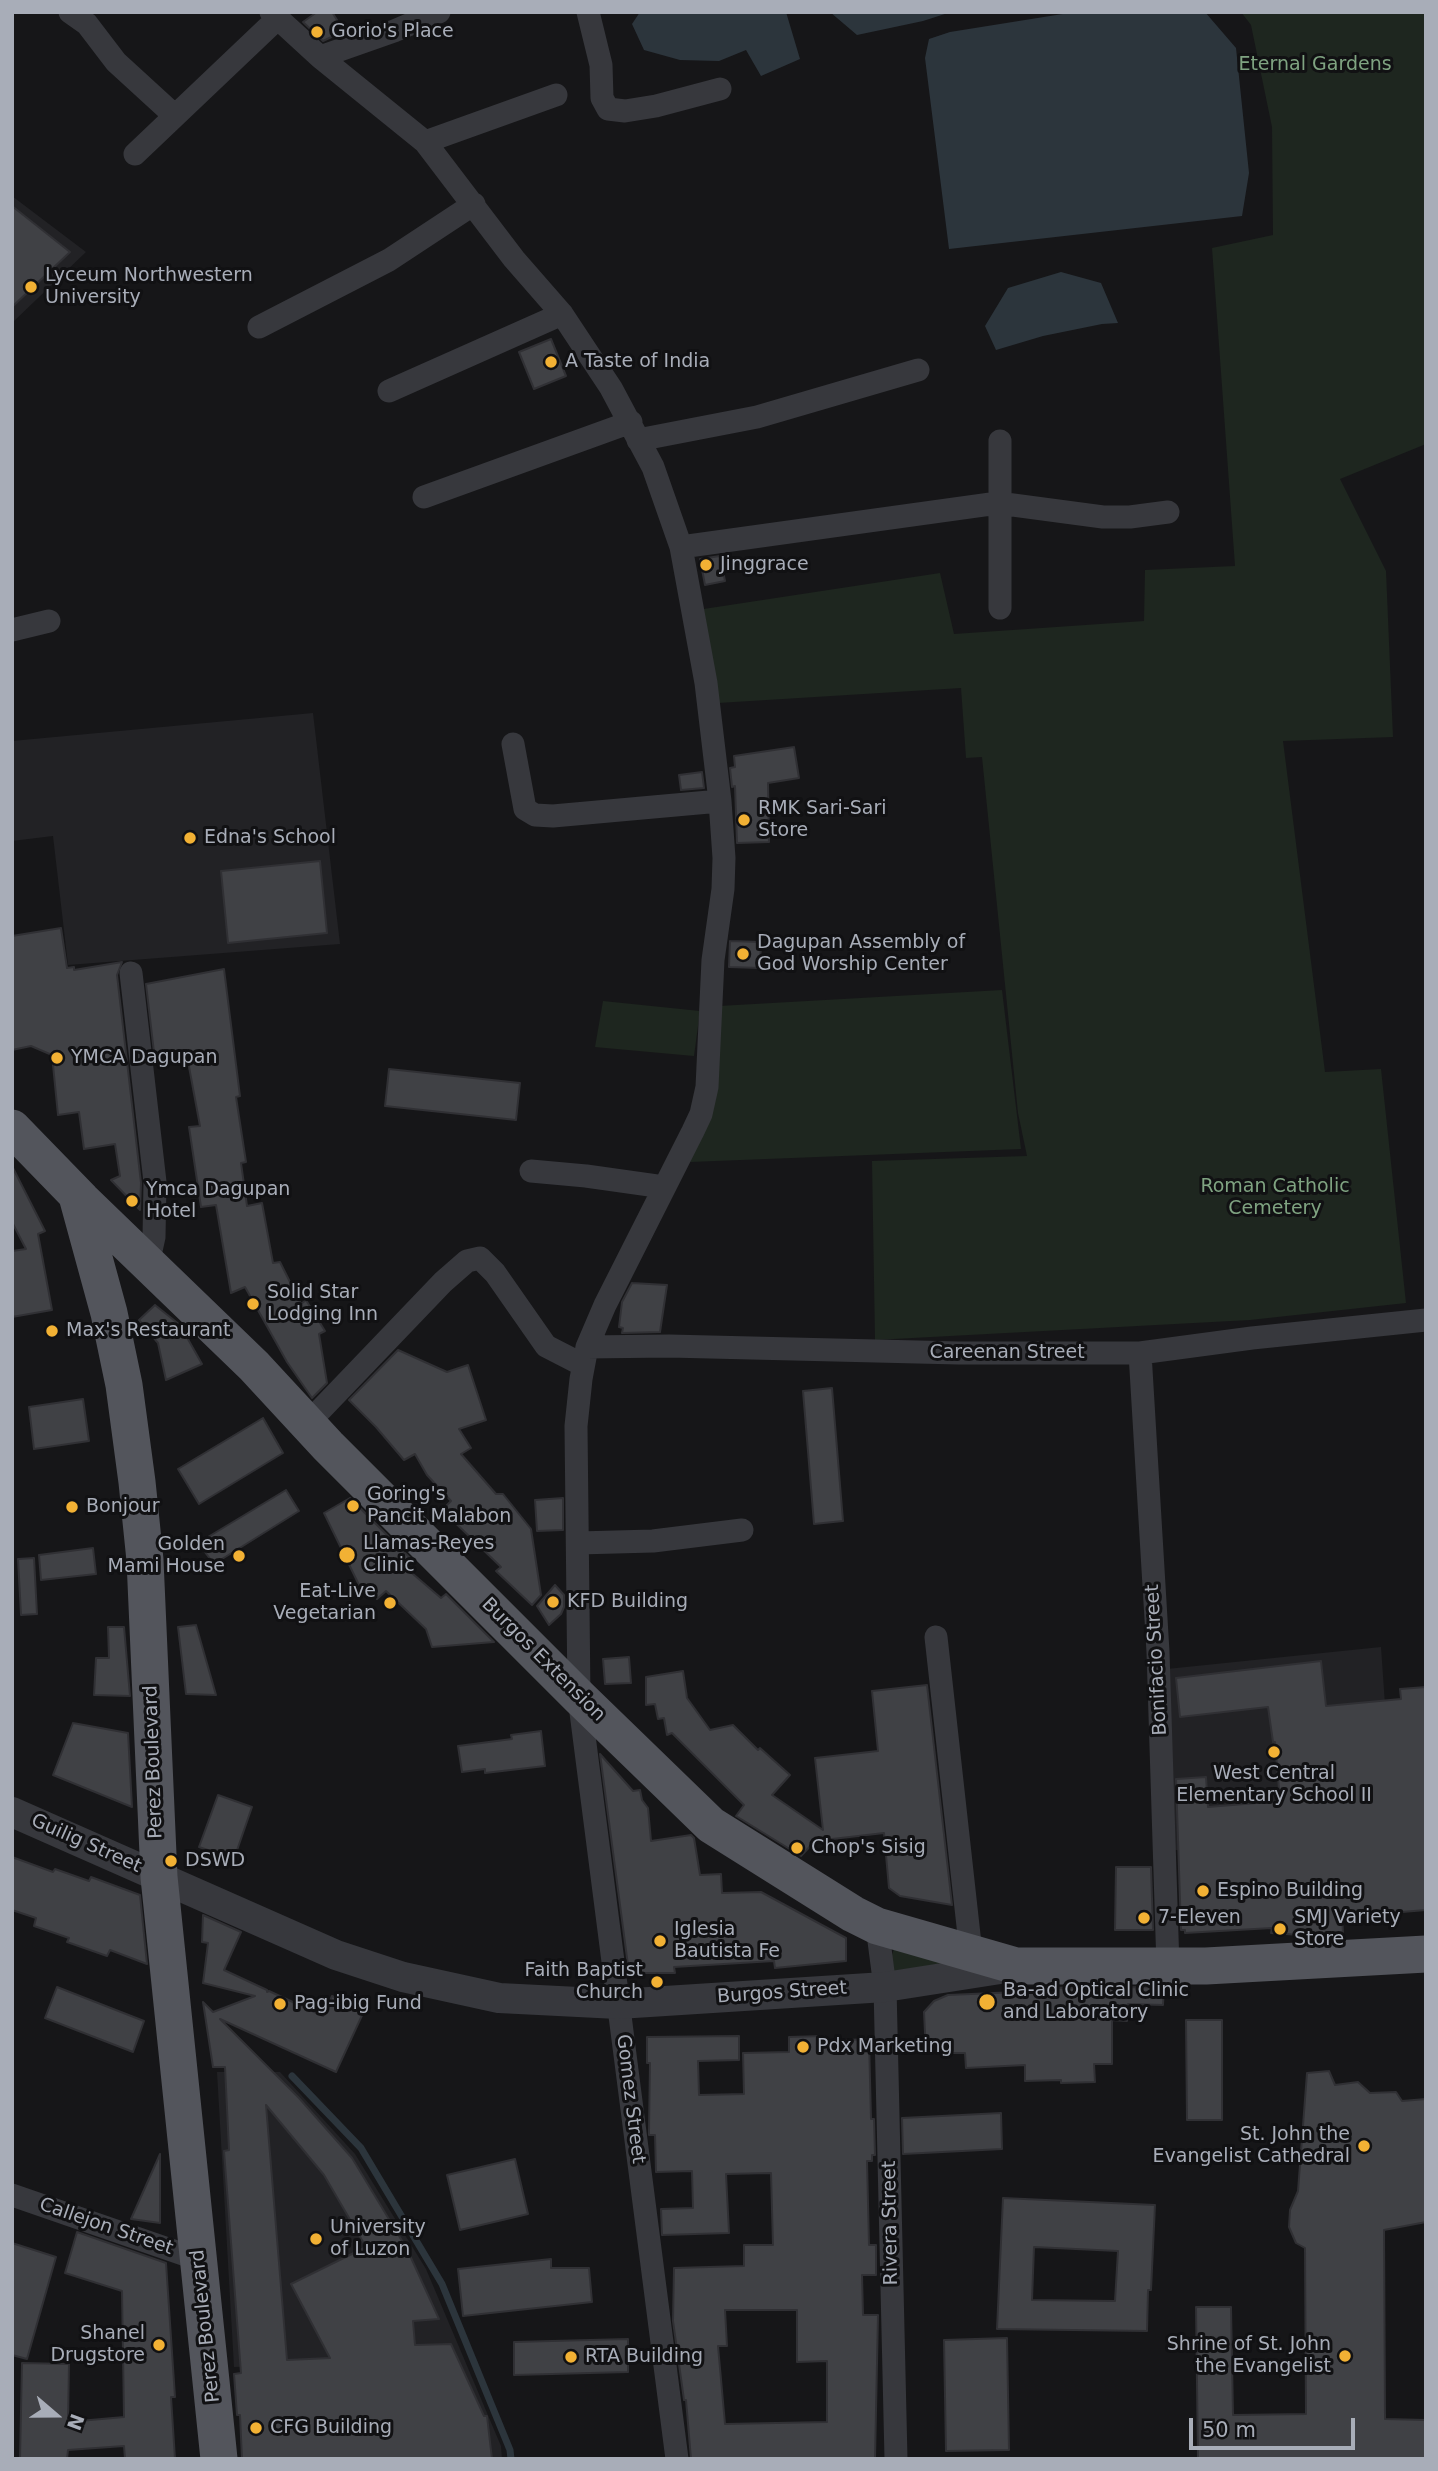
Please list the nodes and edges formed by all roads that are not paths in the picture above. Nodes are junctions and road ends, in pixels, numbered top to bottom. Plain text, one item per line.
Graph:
1 (70, 12) edge
2 (439, 12) edge
3 (588, 12) edge
4 (275, 15) edge
5 (320, 57) junction
6 (720, 89) dead end
7 (556, 95) dead end
8 (175, 116) junction
9 (425, 142) junction
10 (135, 154) dead end
11 (474, 204) junction
12 (562, 314) junction
13 (259, 327) dead end
14 (918, 370) dead end
15 (389, 391) dead end
16 (634, 431) junction
17 (1000, 441) dead end
18 (424, 497) dead end
19 (998, 503) junction
20 (1168, 512) dead end
21 (681, 547) junction
22 (1000, 608) dead end
23 (49, 621) dead end
24 (12, 630) edge
25 (513, 744) dead end
26 (720, 801) junction
27 (131, 973) dead end
28 (12, 1128) edge
29 (531, 1171) dead end
30 (664, 1187) junction
31 (77, 1195) junction
32 (148, 1264) junction
33 (1426, 1320) edge
34 (1140, 1353) junction
35 (585, 1356) junction
36 (307, 1424) junction
37 (742, 1530) dead end
38 (578, 1543) junction
39 (936, 1637) dead end
40 (579, 1697) junction
41 (12, 1812) edge
42 (159, 1877) junction
43 (877, 1926) junction
44 (971, 1953) junction
45 (1426, 1954) edge
46 (1016, 1966) junction
47 (1168, 1967) junction
48 (885, 1987) junction
49 (618, 2004) junction
50 (12, 2195) edge
51 (200, 2260) junction
52 (219, 2459) edge
53 (677, 2459) edge
54 (896, 2459) edge

1 - 8 street
2 - 5 street
3 - 6 street
4 - 5 street, Gomez Street
4 - 8 street
5 - 9 street, Gomez Street
7 - 9 street
8 - 10 street
9 - 11 street, Gomez Street
11 - 12 street, Gomez Street
11 - 13 street
12 - 15 street
12 - 16 street, Gomez Street
14 - 16 street
16 - 18 street
16 - 21 street, Gomez Street
17 - 19 street
19 - 20 street
19 - 21 street
19 - 22 street
21 - 26 street, Gomez Street
23 - 24 street
25 - 26 street
26 - 30 street, Gomez Street
27 - 32 street
28 - 31 main road, Burgos Extension
29 - 30 street
30 - 35 street, Gomez Street
31 - 32 main road, Burgos Extension
31 - 42 main road, Perez Boulevard
32 - 36 main road, Burgos Extension
33 - 34 street, Careenan Street
34 - 35 street, Careenan Street
34 - 47 street, Bonifacio Street
35 - 36 street
35 - 38 street, Gomez Street
36 - 40 main road, Burgos Extension
37 - 38 street
38 - 40 street, Gomez Street
39 - 44 street
40 - 43 main road, Burgos Extension
40 - 49 street, Gomez Street
41 - 42 street, Guilig Street
42 - 49 street, Burgos Street
42 - 51 main road, Perez Boulevard
43 - 44 main road, Burgos Extension
43 - 48 street, Rivera Street
44 - 46 main road, Burgos Extension
45 - 47 main road, Burgos Street
46 - 47 main road, Burgos Street
46 - 48 street, Burgos Street
48 - 49 street, Burgos Street
48 - 54 street, Rivera Street
49 - 53 street, Gomez Street
50 - 51 street, Callejon Street
51 - 52 main road, Perez Boulevard

